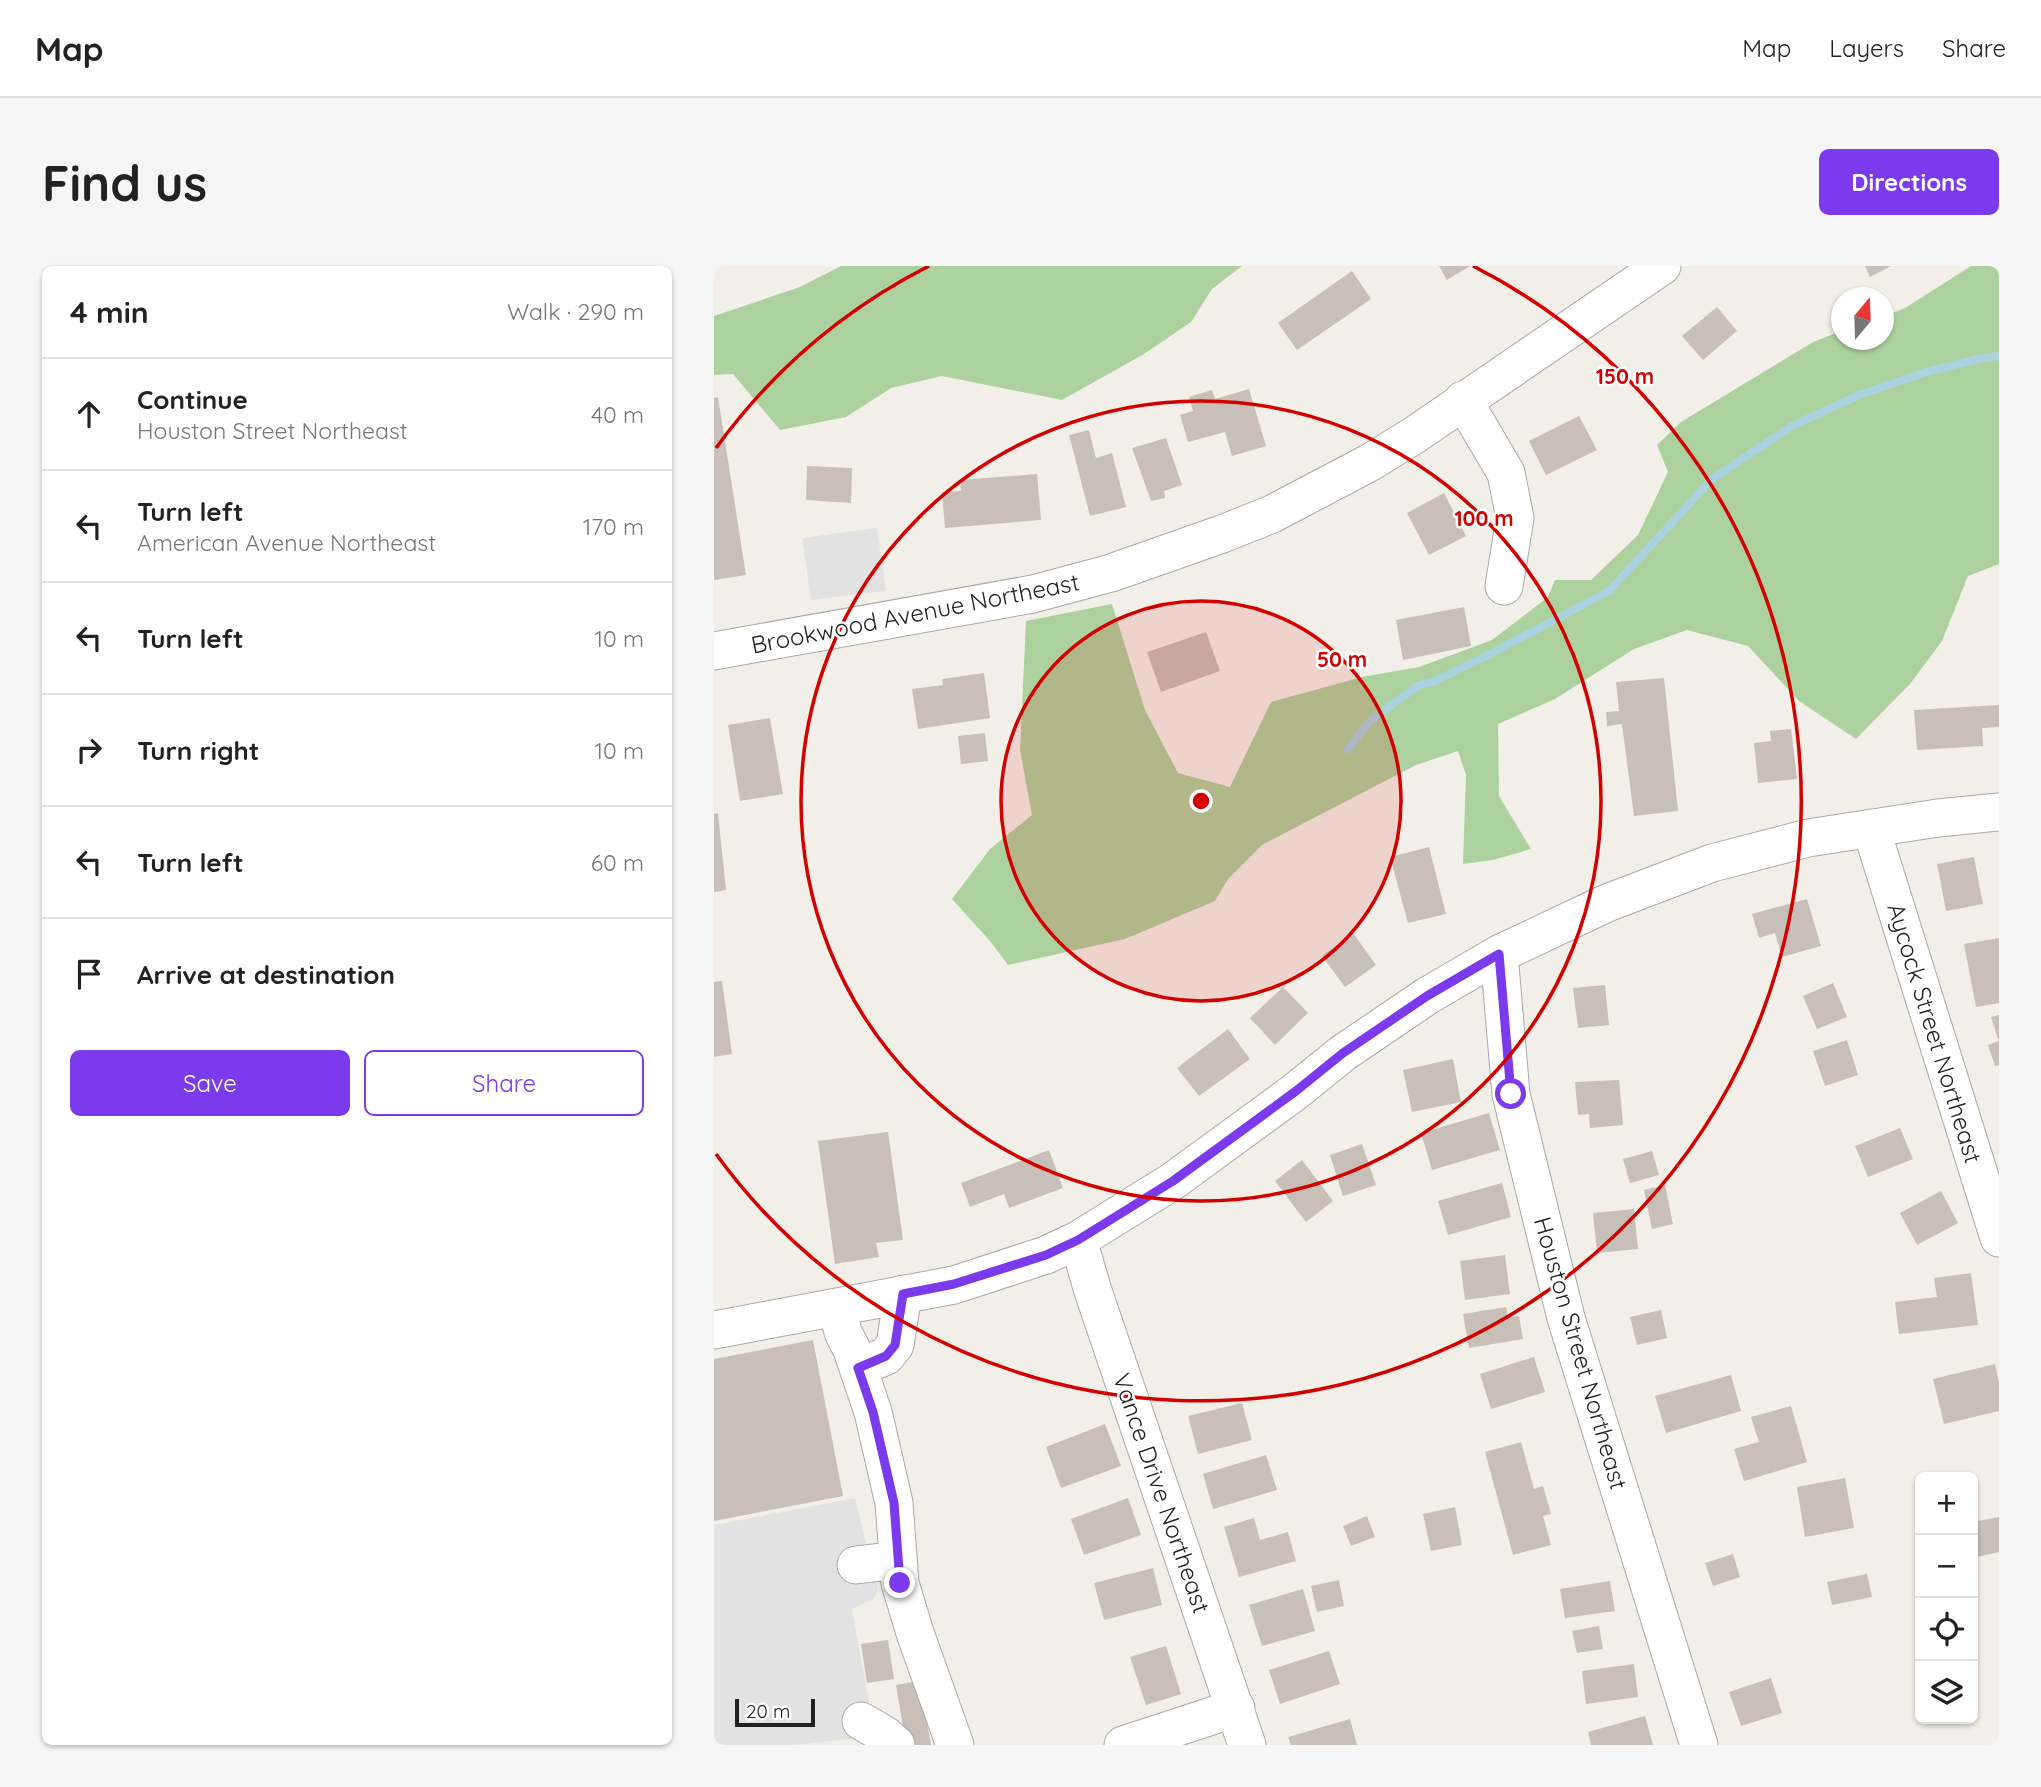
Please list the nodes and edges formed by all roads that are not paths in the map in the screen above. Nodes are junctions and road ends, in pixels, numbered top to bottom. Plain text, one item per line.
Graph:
1 (1662, 266) edge
2 (1463, 400) junction
3 (1504, 586) dead end
4 (714, 650) edge
5 (1999, 812) edge
6 (1871, 828) junction
7 (1499, 954) junction
8 (1999, 1238) edge
9 (1078, 1240) junction
10 (903, 1294) junction
11 (837, 1307) junction
12 (714, 1330) edge
13 (858, 1368) junction
14 (898, 1560) junction
15 (856, 1565) dead end
16 (1236, 1708) junction
17 (862, 1721) dead end
18 (895, 1745) edge
19 (955, 1745) edge
20 (1123, 1745) edge
21 (1247, 1745) edge
22 (1699, 1745) edge

1 - 2 street, Brookwood Avenue Northeast
2 - 3 street
2 - 4 street, Brookwood Avenue Northeast
5 - 6 street
6 - 7 street
6 - 8 street, Aycock Street Northeast
7 - 9 street
7 - 22 street, Houston Street Northeast
9 - 10 street
9 - 16 street, Vance Drive Northeast
10 - 11 street
10 - 13 street
11 - 12 street
11 - 13 street
13 - 14 street
14 - 15 street
14 - 19 street
16 - 20 street
16 - 21 street, Vance Drive Northeast
17 - 18 street

